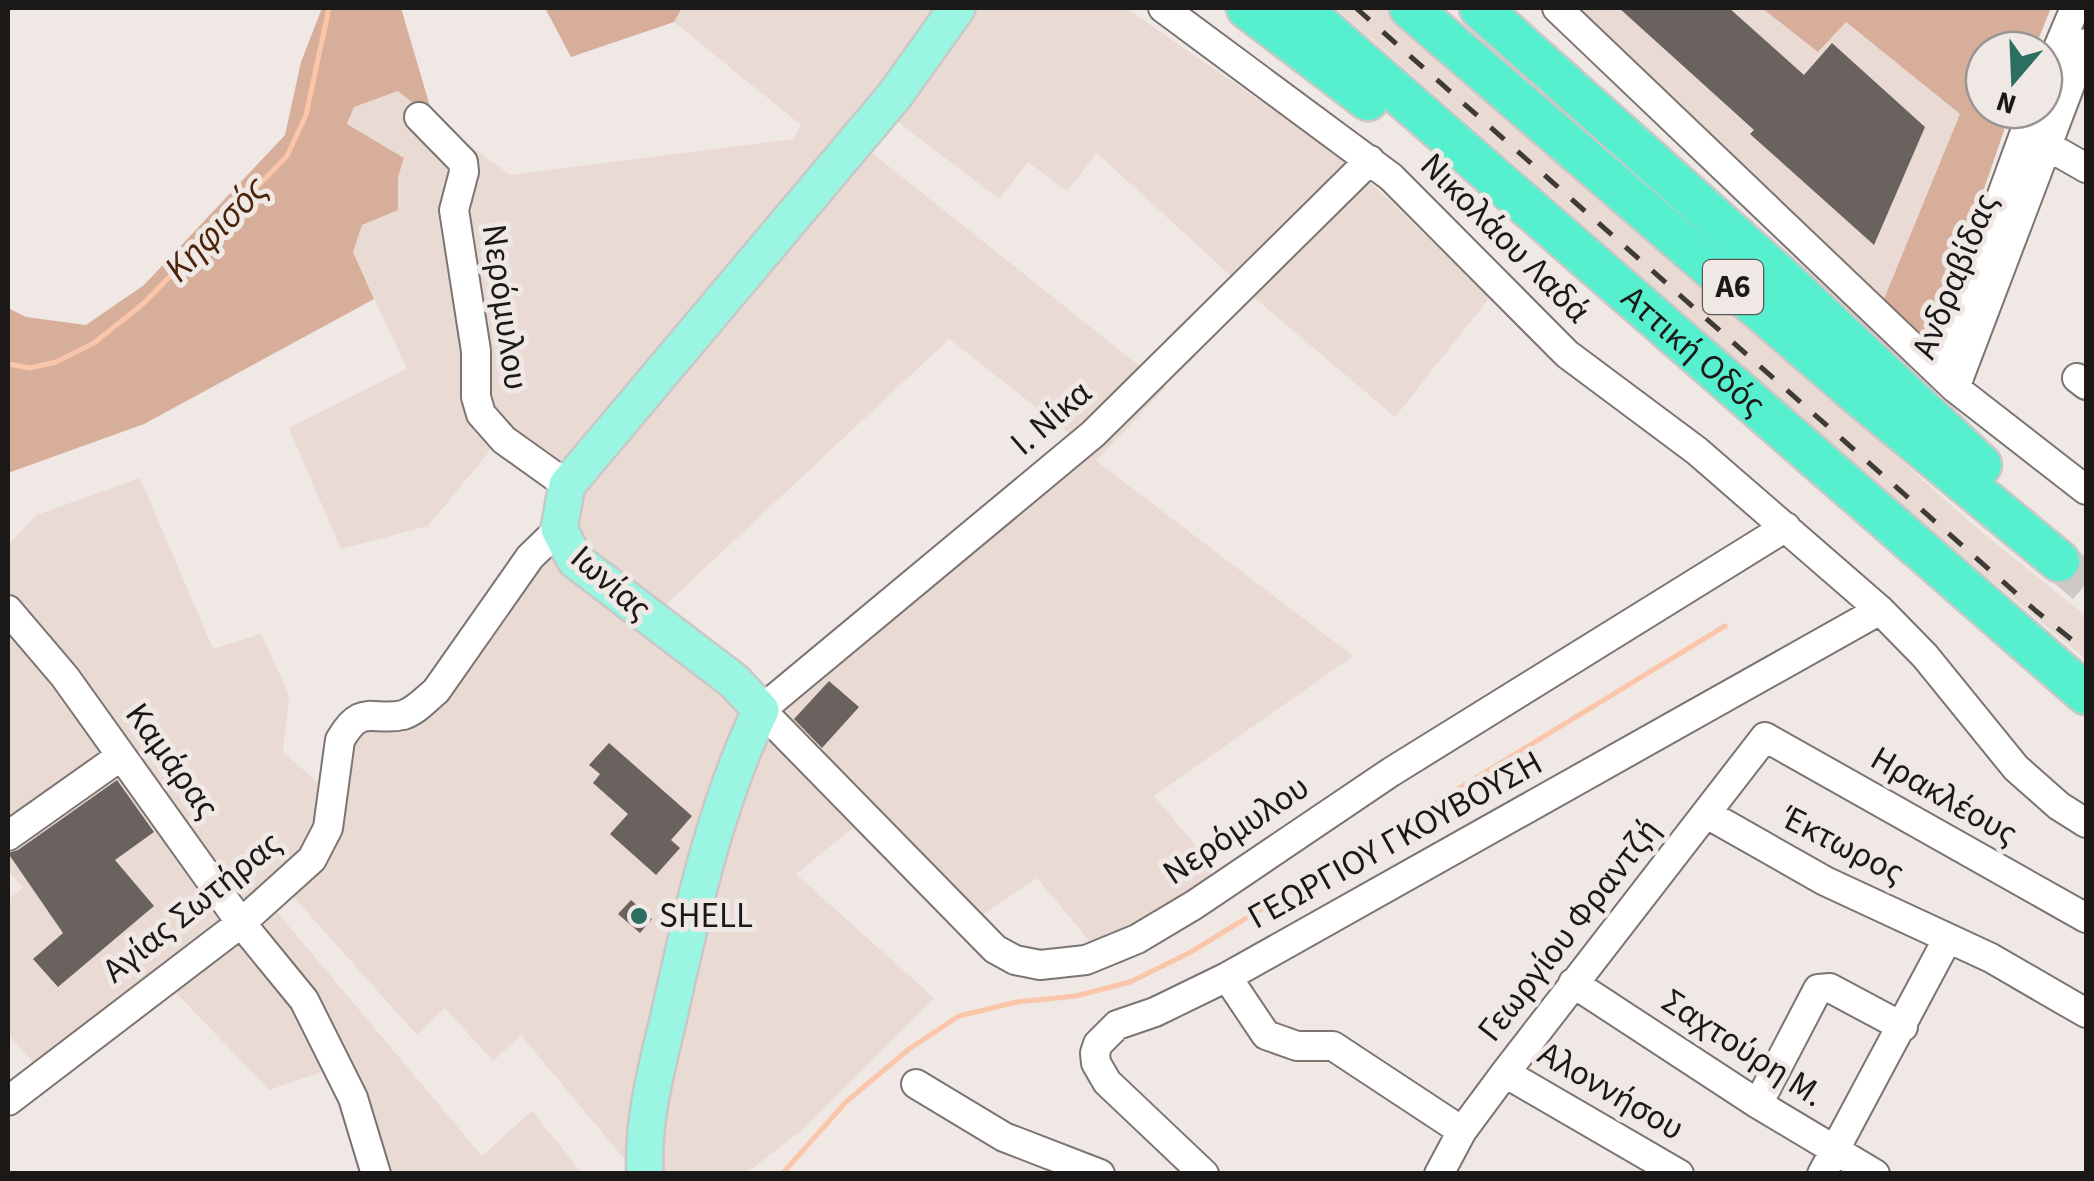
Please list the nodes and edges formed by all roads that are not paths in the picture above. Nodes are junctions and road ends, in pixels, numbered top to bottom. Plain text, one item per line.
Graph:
1 (957, 8) edge
2 (1162, 8) edge
3 (1248, 8) edge
4 (1300, 8) edge
5 (1410, 8) edge
6 (1480, 8) edge
7 (1557, 8) edge
8 (2075, 8) edge
9 (2064, 34) edge
10 (2086, 43) edge
11 (419, 117) dead end
12 (2025, 130) edge
13 (2046, 145) junction
14 (1370, 160) junction
15 (2086, 168) edge
16 (1544, 223) junction
17 (1954, 320) junction
18 (1895, 330) junction
19 (1955, 388) junction
20 (567, 486) junction
21 (2086, 490) edge
22 (1786, 527) junction
23 (559, 530) junction
24 (8, 610) edge
25 (1880, 610) junction
26 (2086, 694) edge
27 (762, 710) junction
28 (1765, 737) joint
29 (121, 756) junction
30 (1706, 814) junction
31 (2086, 823) edge
32 (8, 836) edge
33 (2086, 918) edge
34 (242, 924) junction
35 (1948, 938) junction
36 (1227, 977) junction
37 (1573, 984) junction
38 (2086, 1013) edge
39 (1903, 1027) junction
40 (1505, 1073) junction
41 (916, 1084) dead end
42 (8, 1100) edge
43 (1758, 1104) junction
44 (1462, 1131) junction
45 (1828, 1162) edge
46 (376, 1174) edge
47 (645, 1174) edge
48 (1100, 1174) edge
49 (1204, 1174) edge
50 (1439, 1174) edge
51 (1680, 1174) edge
52 (1874, 1174) edge

1 - 20 main road, Ιωνίας
2 - 14 street, Νικολάου Λαδά
3 - 16 highway
4 - 16 highway, Αττική Οδός / Α6
5 - 6 highway, Α6
7 - 18 street
8 - 9 street
10 - 13 street, Ανδραβίδας
11 - 20 street, Νερόμυλου
12 - 17 street, Ανδραβίδας
13 - 15 street
13 - 19 street, Ανδραβίδας
14 - 22 street, Νικολάου Λαδά
14 - 27 street, Ι. Νίκα
16 - 26 highway, Αττική Οδός / Α6
17 - 18 street
17 - 19 street, Ανδραβίδας
18 - 19 street
19 - 21 street
20 - 23 main road, Ιωνίας
22 - 25 street, Νικολάου Λαδά
22 - 27 street, Νερόμυλου
23 - 27 main road, Ιωνίας
23 - 34 street, Αγίας Σωτήρας
24 - 29 street, Καμάρας
25 - 31 street, Νικολάου Λαδά
25 - 36 street, ΓΕΩΡΓΙΟΥ ΓΚΟΥΒΟΥΣΗ
27 - 47 main road
28 - 30 street, Γεωργίου Φραντζή
28 - 33 street, Ηρακλέους
29 - 32 street
29 - 34 street, Καμάρας
30 - 35 street, Έκτωρος
30 - 37 street, Γεωργίου Φραντζή
34 - 42 street, Αγίας Σωτήρας
34 - 46 street, Καμάρας
35 - 38 street, Έκτωρος
35 - 39 street
36 - 44 street
36 - 49 street, ΓΕΩΡΓΙΟΥ ΓΚΟΥΒΟΥΣΗ
37 - 40 street, Γεωργίου Φραντζή
37 - 43 street, Σαχτούρη Μ.
39 - 43 street
39 - 45 street
40 - 44 street, Γεωργίου Φραντζή
40 - 51 street, Αλοννήσου
41 - 48 street
43 - 45 street, Σαχτούρη Μ.
44 - 50 street, Γεωργίου Φραντζή
45 - 52 street, Σαχτούρη Μ.

